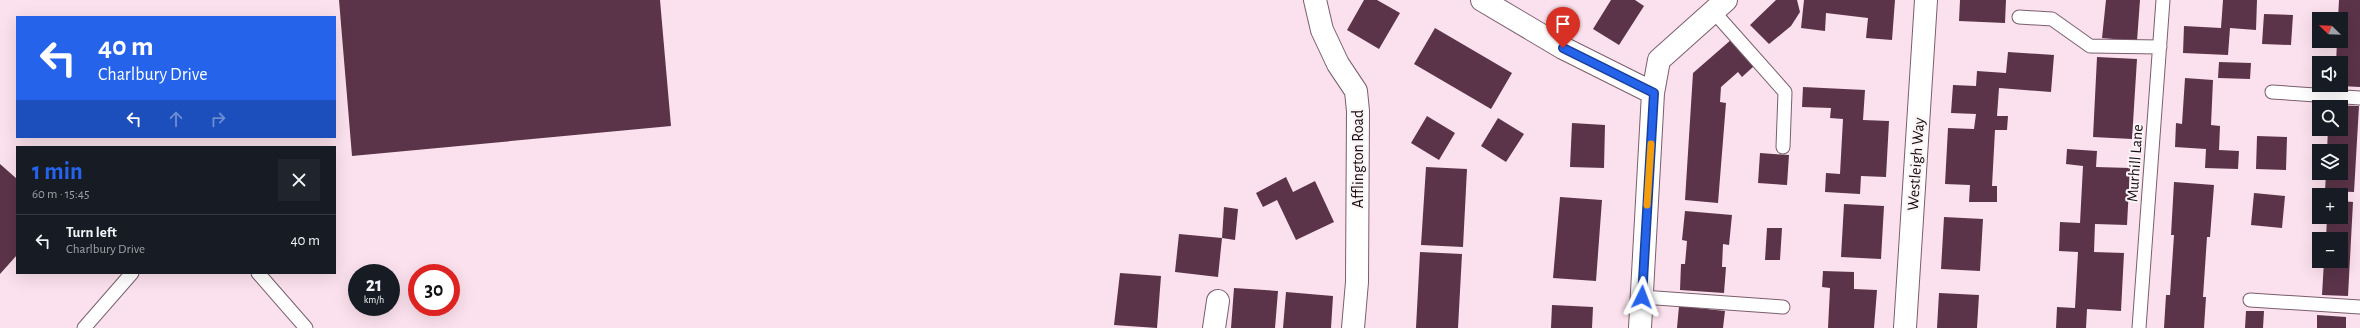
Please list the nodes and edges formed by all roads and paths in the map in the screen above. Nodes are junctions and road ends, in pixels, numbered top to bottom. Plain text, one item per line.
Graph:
1 (1315, 0) edge
2 (1482, 0) edge
3 (1926, 0) edge
4 (2163, 0) edge
5 (1720, 6) edge
6 (2019, 17) dead end
7 (2160, 47) junction
8 (2272, 92) dead end
9 (1654, 93) junction
10 (2360, 98) edge
11 (1783, 147) dead end
12 (131, 274) edge
13 (259, 274) edge
14 (1642, 297) junction
15 (2250, 300) dead end
16 (1218, 301) dead end
17 (1783, 307) dead end
18 (2360, 307) edge
19 (84, 328) edge
20 (306, 328) edge
21 (1214, 328) edge
22 (1353, 328) edge
23 (1640, 328) edge
24 (1905, 328) edge
25 (2139, 328) edge

1 - 22 street, Afflington Road
2 - 9 street
3 - 24 street, Westleigh Way
4 - 7 lane, Murhill Lane
5 - 9 street
5 - 11 lane
6 - 7 lane
7 - 25 lane, Murhill Lane
8 - 10 lane
9 - 14 street
12 - 19 lane
13 - 20 lane
14 - 17 lane
14 - 23 street
15 - 18 lane
16 - 21 street

